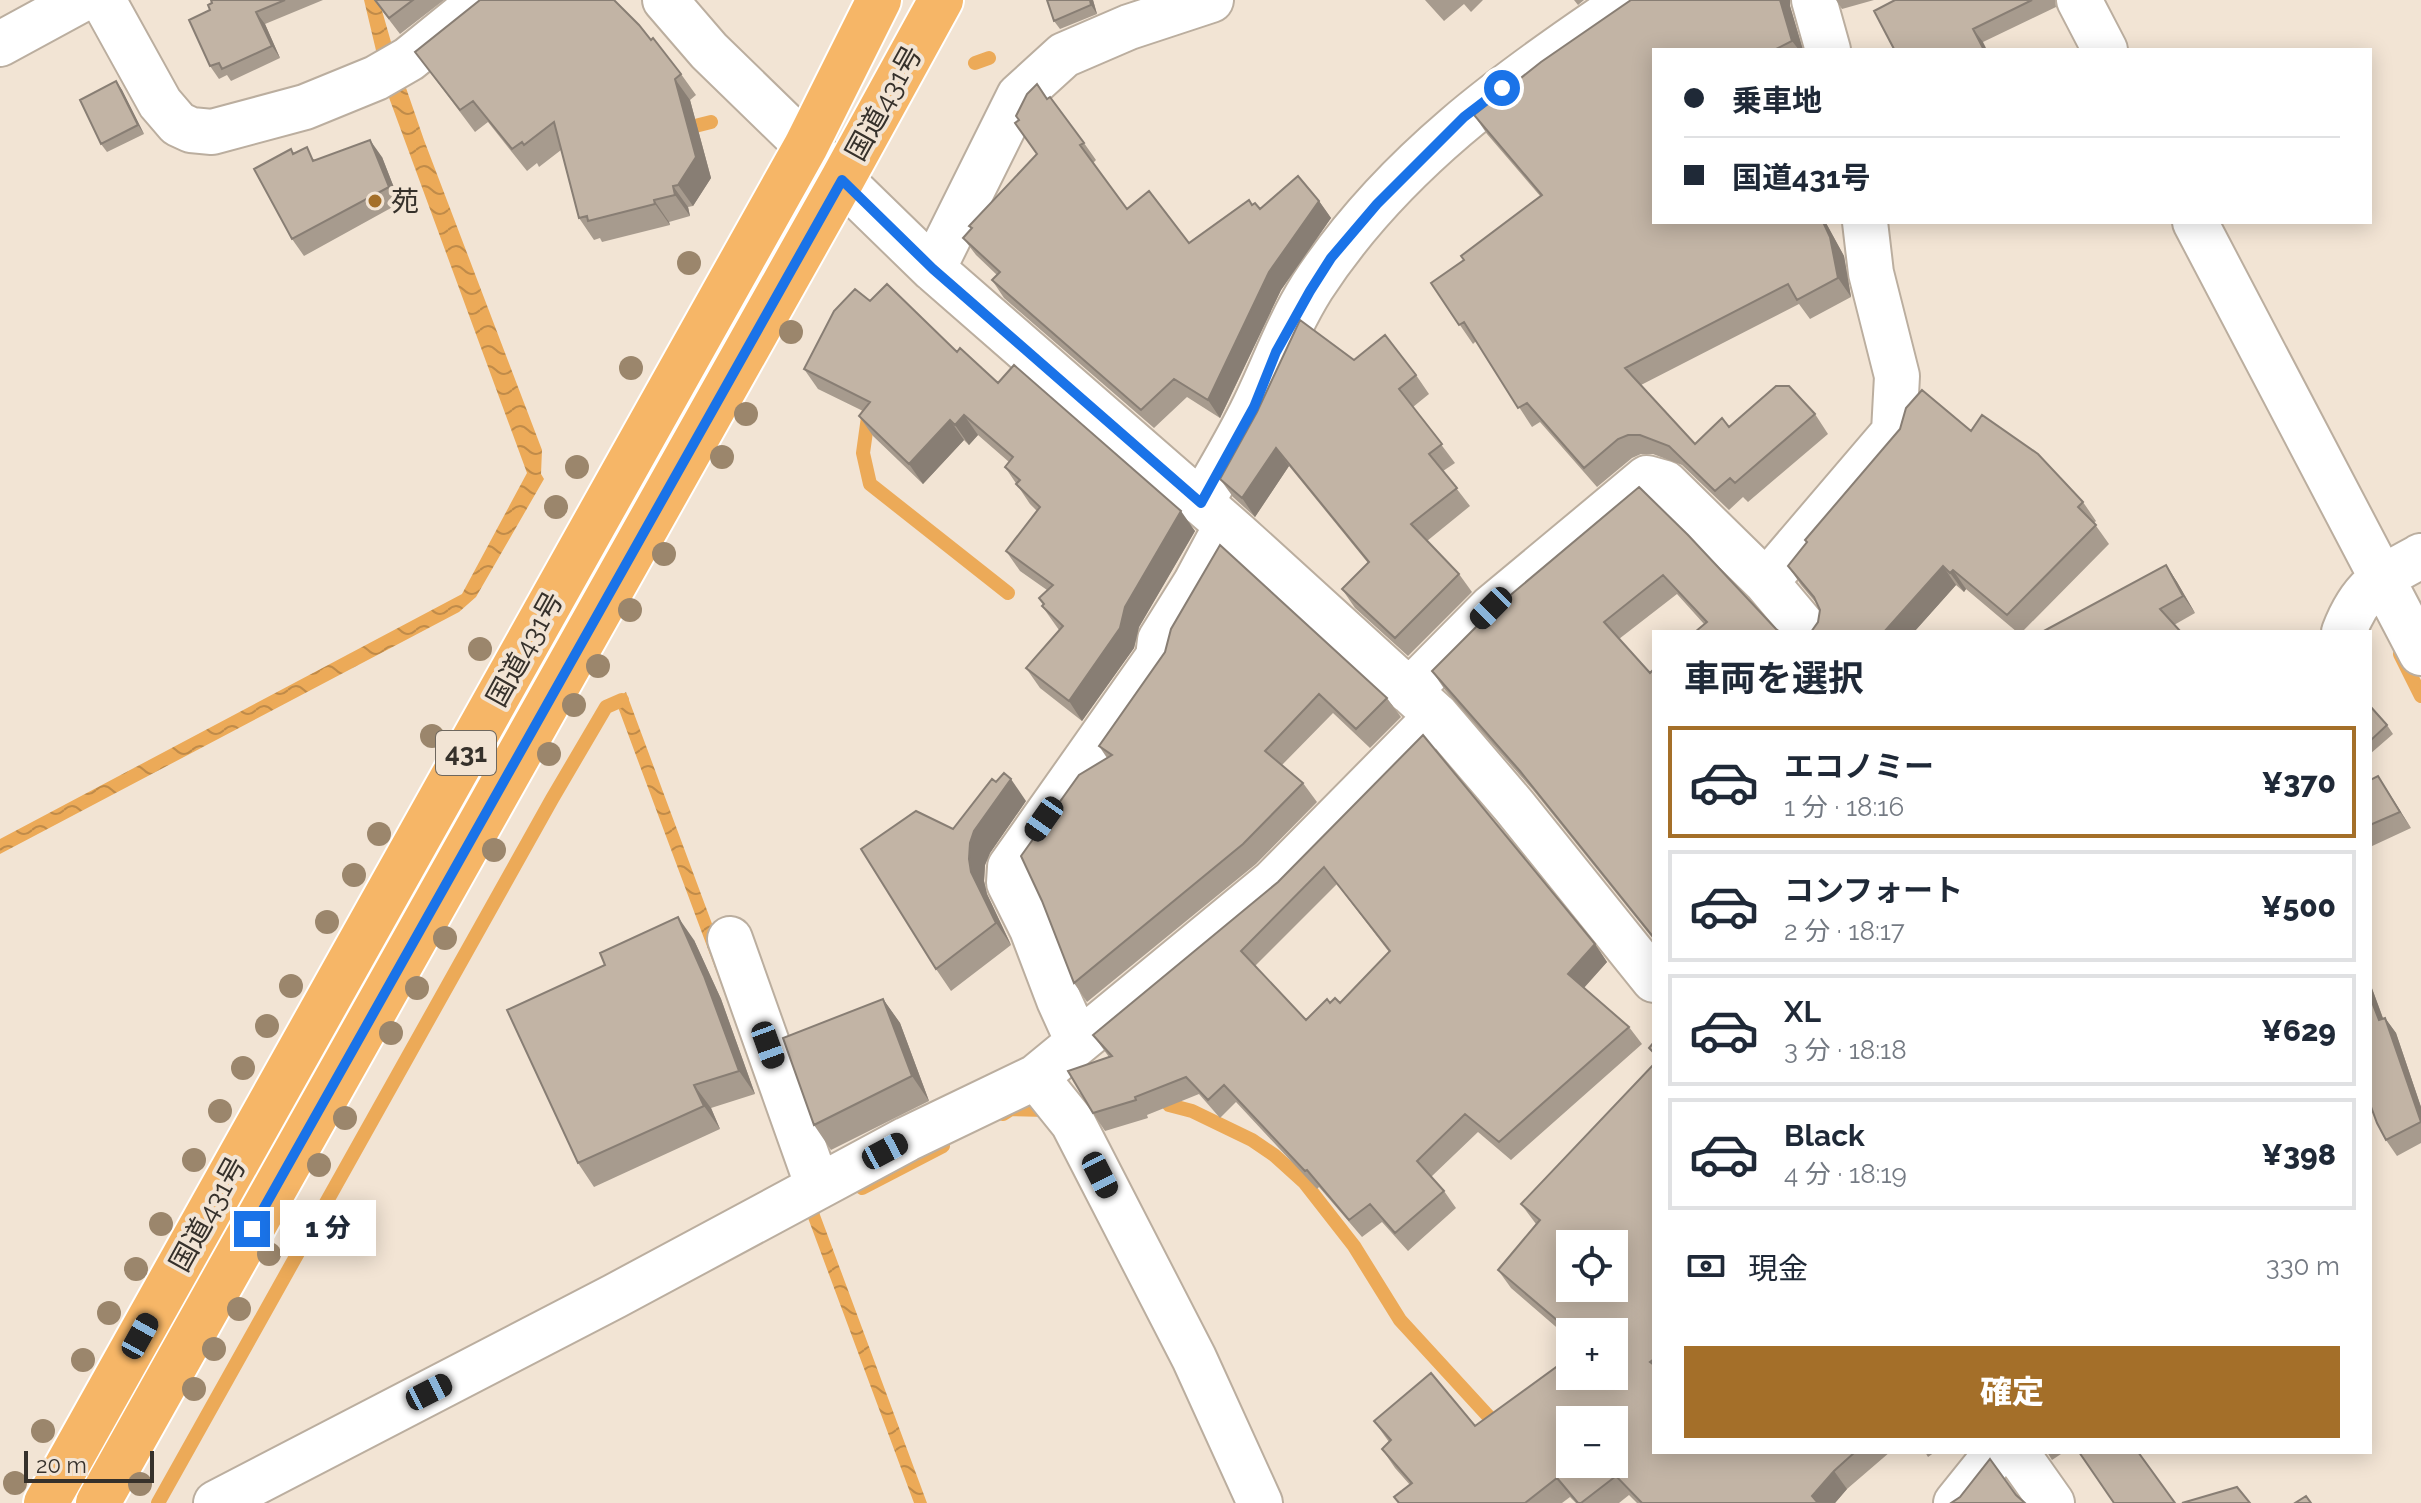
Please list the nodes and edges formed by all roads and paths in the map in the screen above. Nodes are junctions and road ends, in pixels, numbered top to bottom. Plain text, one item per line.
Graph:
1 (81, 0) edge
2 (103, 0) edge
3 (482, 0) edge
4 (665, 0) edge
5 (879, 0) edge
6 (941, 0) edge
7 (1211, 0) edge
8 (1629, 0) edge
9 (1814, 0) edge
10 (2079, 0) edge
11 (0, 44) edge
12 (1827, 48) edge
13 (2104, 48) edge
14 (806, 146) junction
15 (842, 180) junction
16 (1865, 224) edge
17 (2196, 224) edge
18 (933, 269) junction
19 (1214, 514) junction
20 (2421, 556) edge
21 (2382, 578) junction
22 (1766, 582) junction
23 (1806, 630) edge
24 (2345, 630) edge
25 (2421, 653) edge
26 (1423, 704) junction
27 (730, 939) dead end
28 (1652, 978) edge
29 (1078, 1042) junction
30 (1036, 1077) junction
31 (807, 1193) junction
32 (1995, 1454) edge
33 (2017, 1454) edge
34 (46, 1503) edge
35 (98, 1503) edge
36 (216, 1503) edge
37 (1260, 1503) edge
38 (1956, 1503) edge
39 (2052, 1503) edge

1 - 11 street
2 - 3 street
4 - 14 street
5 - 14 highway, 国道431号 / 431
6 - 15 highway, 国道431号 / 431
7 - 18 street
8 - 19 street
9 - 12 street
10 - 13 street
14 - 15 street
14 - 34 highway, 国道431号 / 431
15 - 18 street
15 - 35 highway, 国道431号 / 431
16 - 22 street
17 - 21 street
18 - 19 street
19 - 26 street
19 - 29 street
20 - 21 street
21 - 24 street
21 - 25 street
22 - 23 street
22 - 26 street
26 - 28 street
26 - 29 street
27 - 31 street
29 - 30 street
30 - 31 street
30 - 37 street
31 - 36 street
32 - 38 street
33 - 39 street

